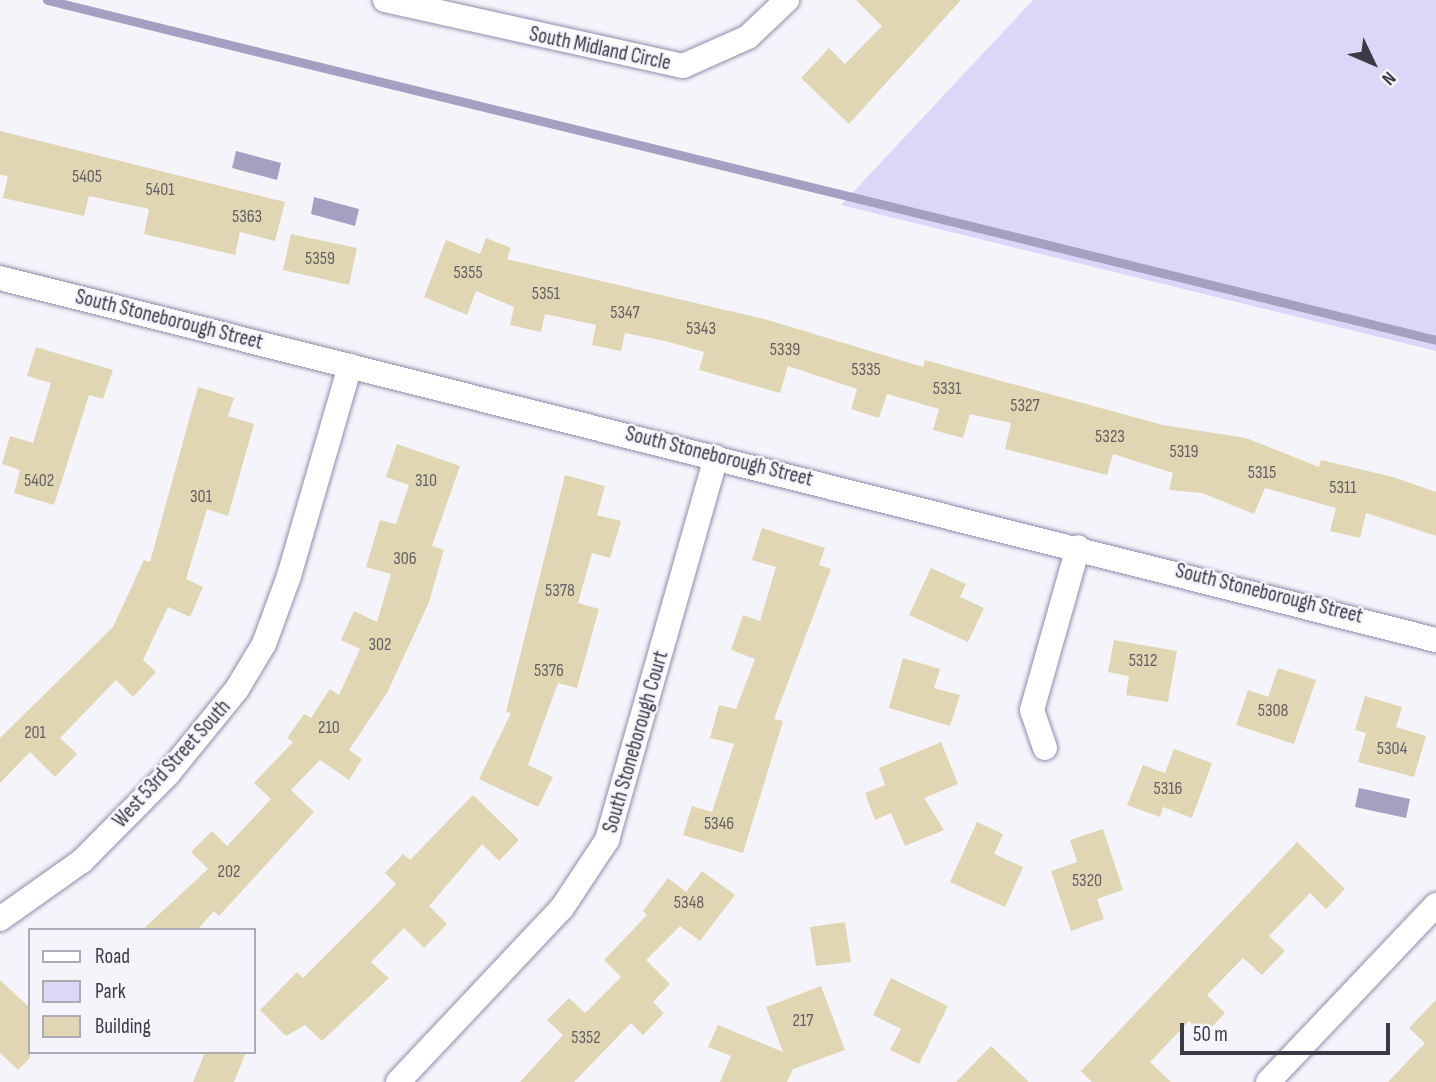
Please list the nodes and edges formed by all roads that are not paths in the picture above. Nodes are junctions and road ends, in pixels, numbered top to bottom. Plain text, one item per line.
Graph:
1 (385, 0) edge
2 (787, 0) edge
3 (438, 6) edge
4 (0, 278) edge
5 (349, 366) junction
6 (716, 457) junction
7 (1078, 547) junction
8 (1436, 640) edge
9 (1045, 748) dead end
10 (1436, 905) edge
11 (0, 919) edge
12 (398, 1082) edge
13 (1268, 1082) edge

1 - 3 street, South Midland Circle
2 - 3 street, South Midland Circle
4 - 5 street, South Stoneborough Street
5 - 6 street, South Stoneborough Street
5 - 11 street, West 53rd Street South
6 - 7 street, South Stoneborough Street
6 - 12 street, South Stoneborough Court
7 - 8 street, South Stoneborough Street
7 - 9 street
10 - 13 street

